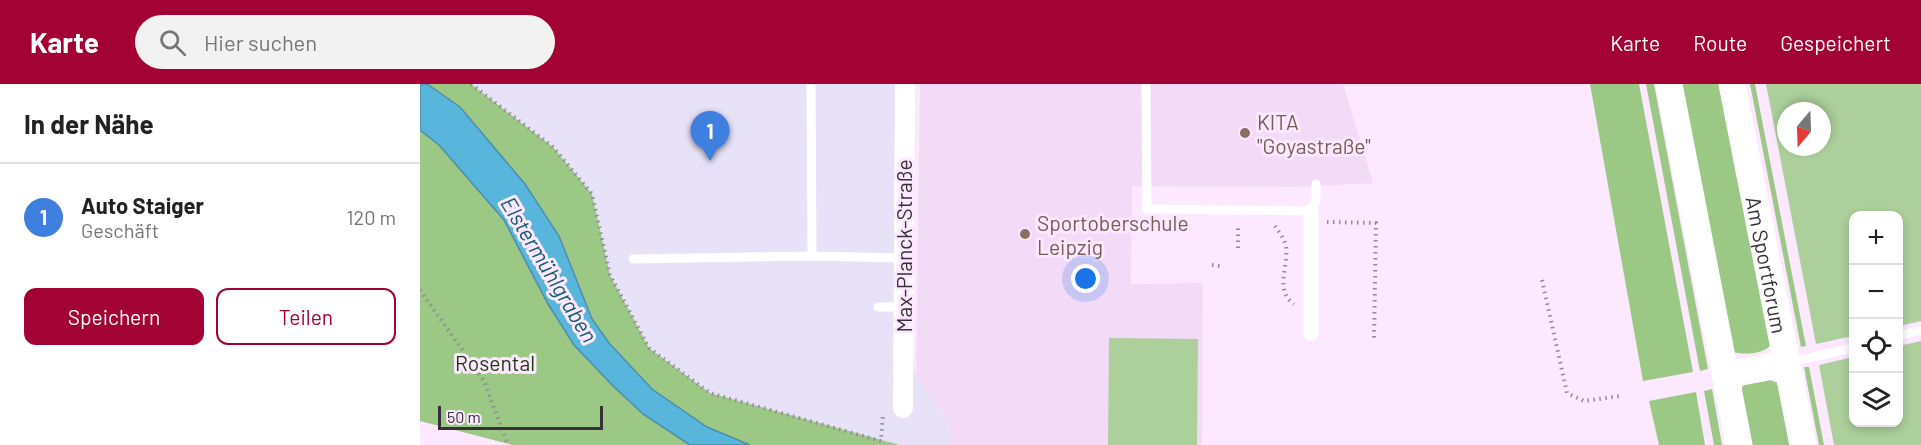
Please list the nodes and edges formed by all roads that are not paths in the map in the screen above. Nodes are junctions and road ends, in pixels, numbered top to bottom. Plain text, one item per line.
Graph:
1 (811, 84) edge
2 (904, 84) edge
3 (1146, 84) edge
4 (1669, 84) edge
5 (1732, 84) edge
6 (1316, 184) dead end
7 (1311, 217) junction
8 (812, 256) junction
9 (902, 258) junction
10 (633, 260) dead end
11 (878, 307) dead end
12 (902, 307) junction
13 (1921, 330) edge
14 (1311, 333) dead end
15 (1903, 335) edge
16 (1849, 349) edge
17 (1788, 363) junction
18 (1725, 375) junction
19 (903, 408) road end
20 (1739, 445) edge
21 (1803, 445) edge

1 - 8 lane
2 - 9 street, Max-Planck-Straße
3 - 7 lane
4 - 18 main road
5 - 17 main road, Am Sportforum
6 - 7 lane
7 - 14 street
8 - 9 lane
8 - 10 lane
9 - 12 street, Max-Planck-Straße
11 - 12 lane
12 - 19 street, Max-Planck-Straße
13 - 15 lane
16 - 17 lane
17 - 18 main road
17 - 21 main road, Am Sportforum
18 - 20 main road

